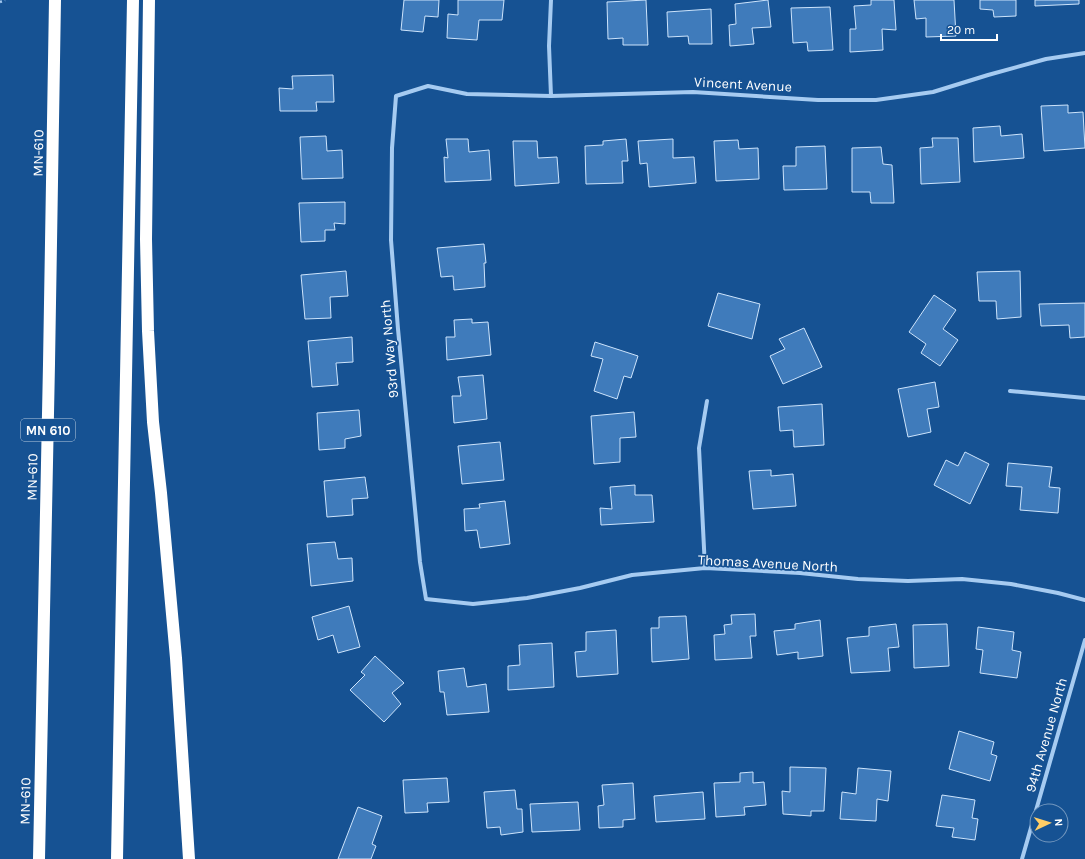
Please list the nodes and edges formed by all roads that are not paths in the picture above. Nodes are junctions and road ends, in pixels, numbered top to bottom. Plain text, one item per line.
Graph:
1 (55, 0) edge
2 (133, 0) edge
3 (148, 0) edge
4 (550, 0) edge
5 (1085, 53) edge
6 (396, 96) joint
7 (551, 96) junction
8 (1010, 391) dead end
9 (1085, 398) edge
10 (707, 400) dead end
11 (705, 568) junction
12 (426, 599) joint
13 (1085, 600) edge
14 (1085, 640) edge
15 (39, 859) edge
16 (118, 859) edge
17 (189, 859) edge
18 (1022, 859) edge

1 - 15 highway, MN-610 / MN 610
2 - 16 highway
3 - 17 highway
4 - 7 street
5 - 7 street, Vincent Avenue
6 - 7 street, Vincent Avenue
6 - 12 street, 93rd Way North
8 - 9 street
10 - 11 street
11 - 12 street, Thomas Avenue North
11 - 13 street, Thomas Avenue North
14 - 18 street, 94th Avenue North

